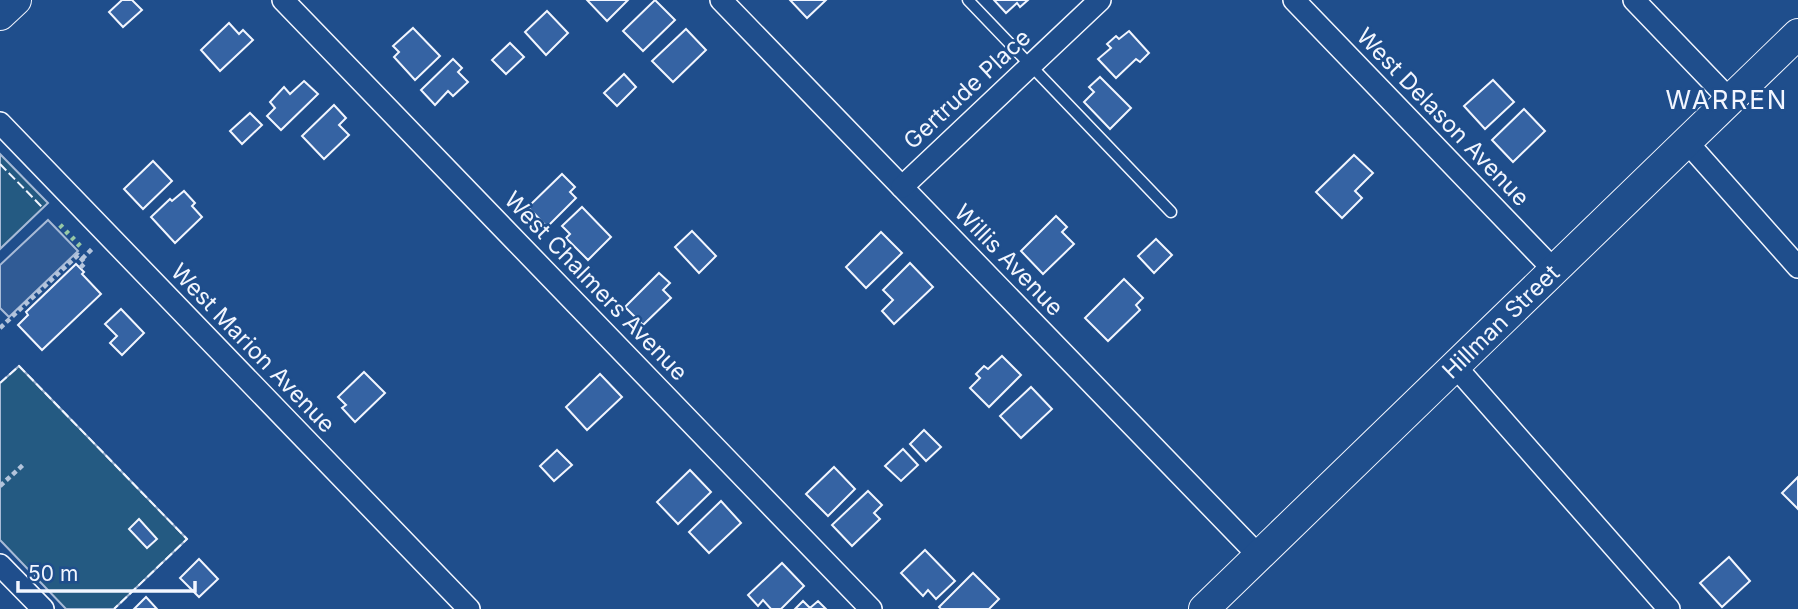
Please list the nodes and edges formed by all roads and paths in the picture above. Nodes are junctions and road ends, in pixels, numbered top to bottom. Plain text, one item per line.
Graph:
1 (16, 0) edge
2 (283, 0) edge
3 (721, 0) edge
4 (968, 0) edge
5 (1100, 0) edge
6 (1294, 0) edge
7 (1634, 0) edge
8 (0, 15) edge
9 (1798, 34) edge
10 (1031, 65) junction
11 (1730, 100) junction
12 (0, 123) edge
13 (1687, 142) junction
14 (902, 187) junction
15 (1171, 212) dead end
16 (92, 249) dead end
17 (82, 259) junction
18 (1798, 267) edge
19 (80, 268) dead end
20 (1554, 270) junction
21 (0, 328) edge
22 (1455, 366) junction
23 (23, 465) dead end
24 (0, 486) edge
25 (1259, 556) junction
26 (0, 565) edge
27 (43, 609) edge
28 (469, 609) edge
29 (871, 609) edge
30 (1205, 609) edge
31 (1669, 609) edge

1 - 8 street
2 - 29 street, West Chalmers Avenue
3 - 14 street, Willis Avenue
4 - 10 lane
5 - 10 street, Gertrude Place
6 - 20 street, West Delason Avenue
7 - 11 street
9 - 11 street, Hillman Street
10 - 14 street, Gertrude Place
10 - 15 lane
11 - 13 street, Hillman Street
12 - 28 street, West Marion Avenue
13 - 18 street
13 - 20 street, Hillman Street
14 - 25 street, Willis Avenue
16 - 17 path
17 - 19 path
17 - 21 path
20 - 22 street, Hillman Street
22 - 25 street, Hillman Street
22 - 31 street
23 - 24 path
25 - 30 street, Hillman Street
26 - 27 street

